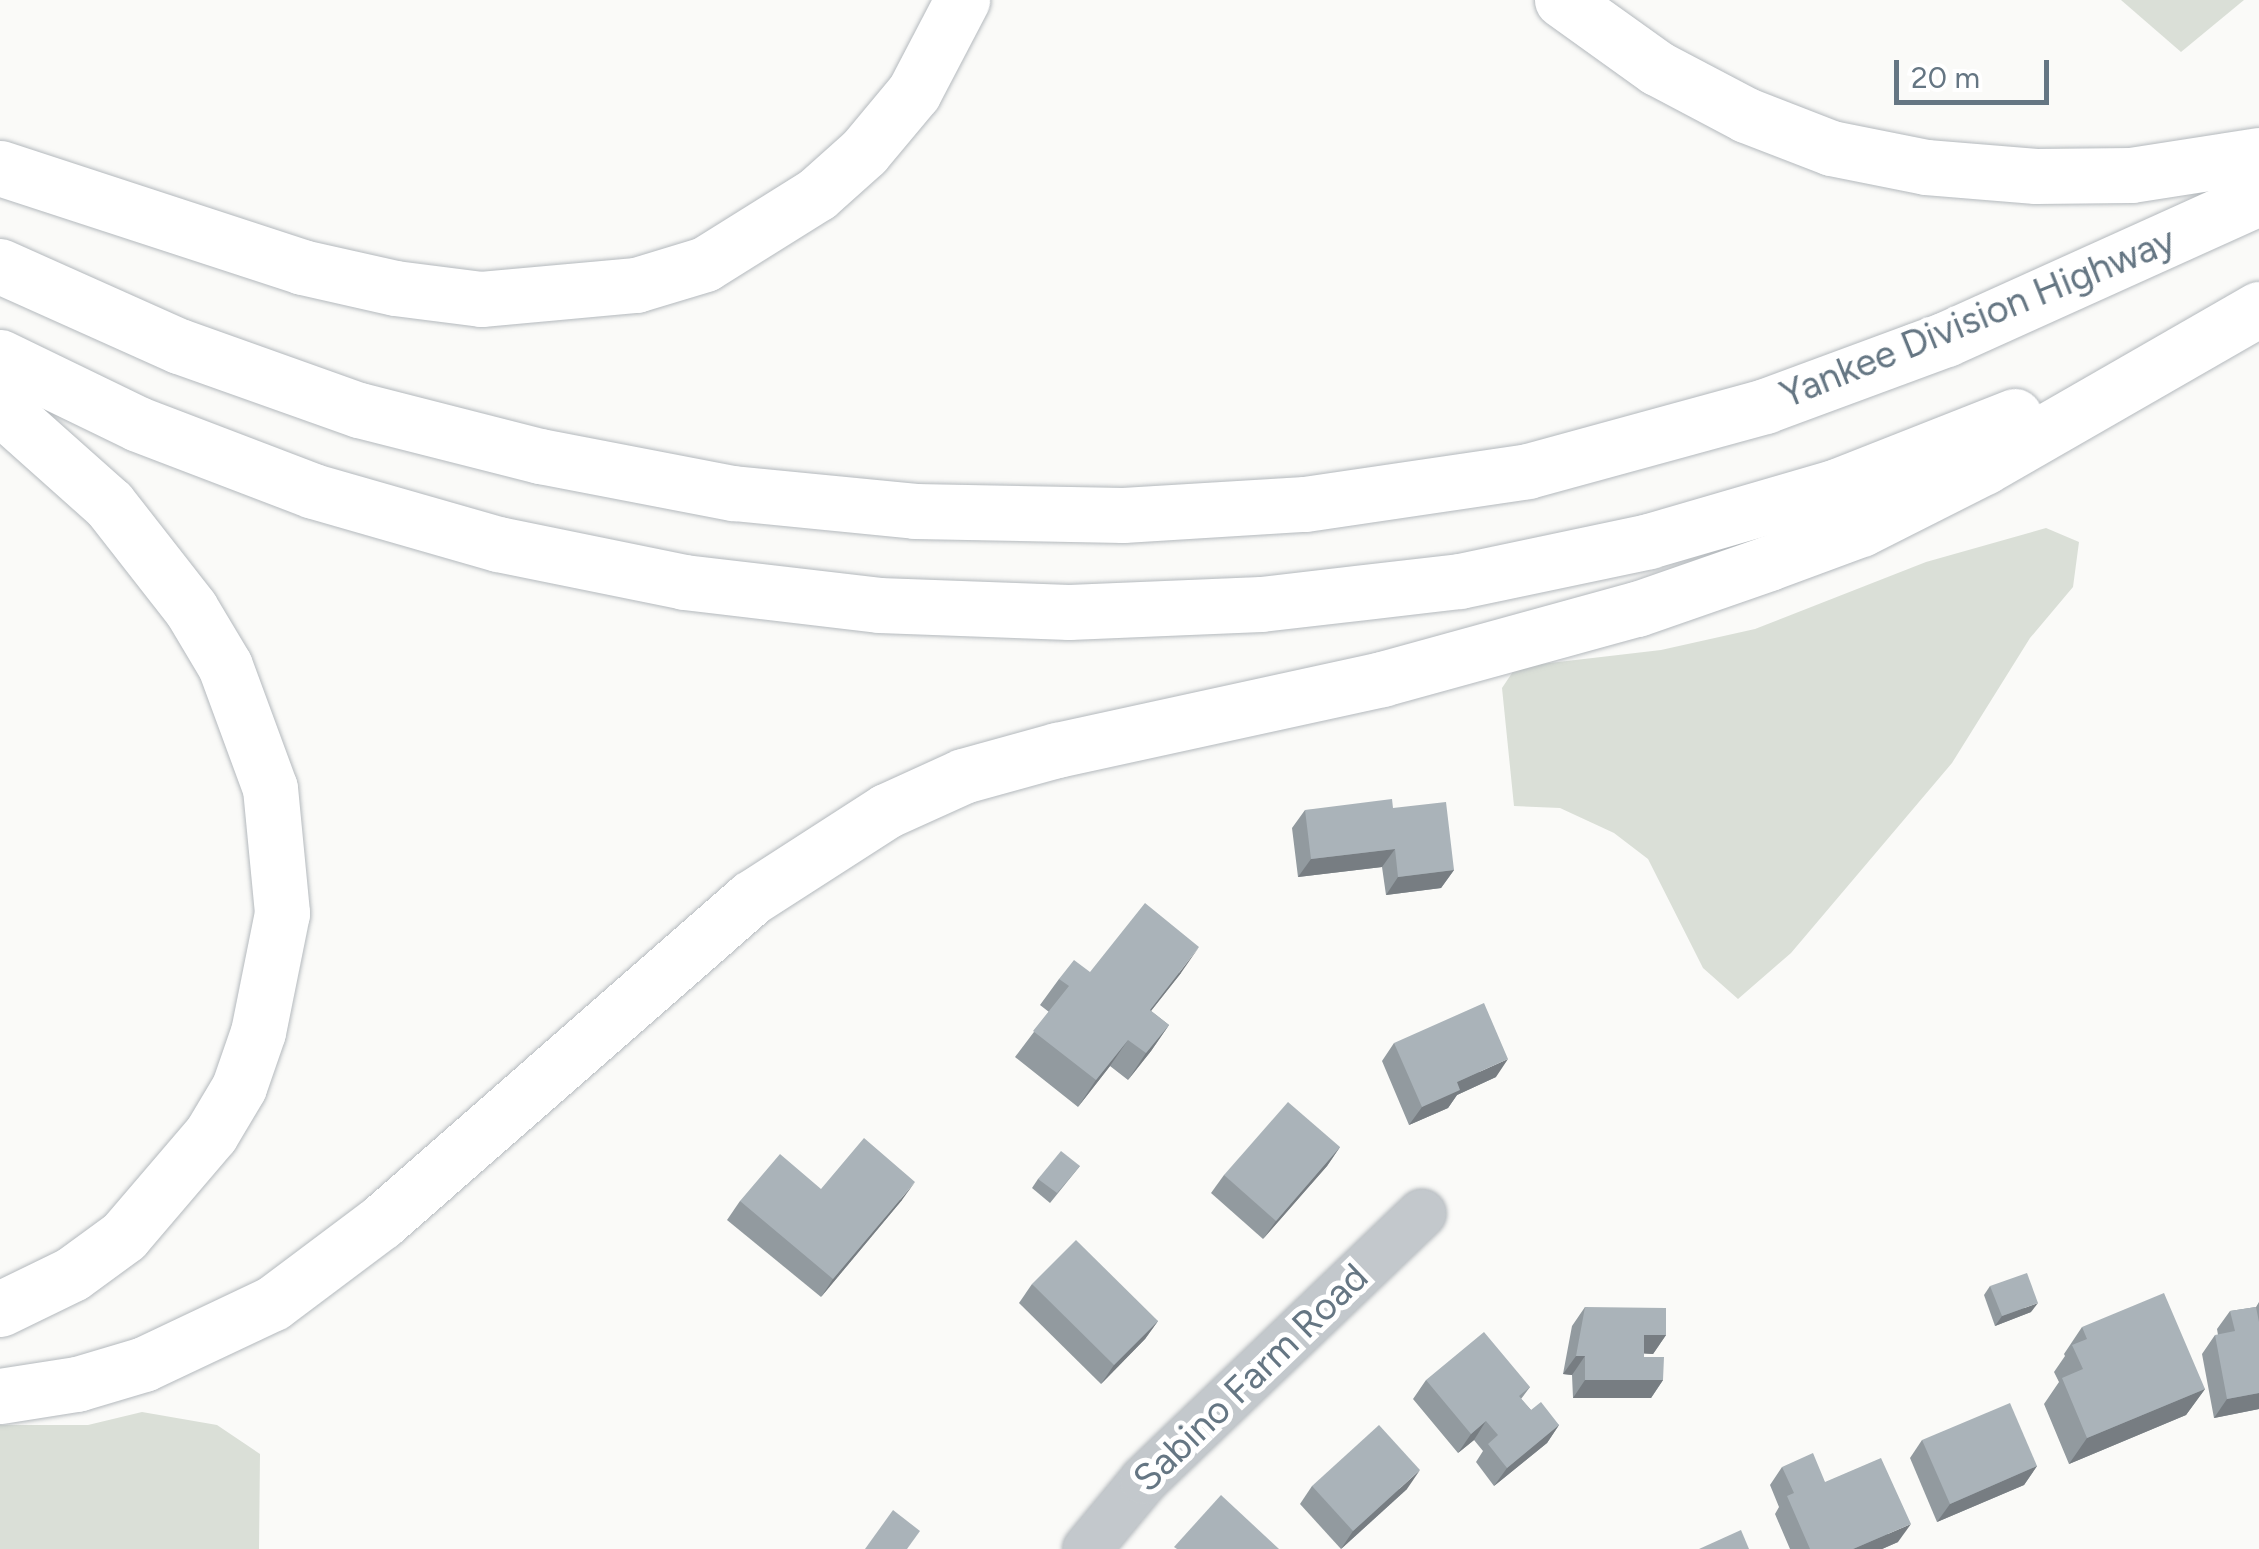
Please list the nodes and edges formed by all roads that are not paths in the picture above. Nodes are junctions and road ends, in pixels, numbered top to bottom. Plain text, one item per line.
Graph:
1 (962, 0) edge
2 (1562, 0) edge
3 (2259, 154) edge
4 (0, 168) edge
5 (2259, 198) edge
6 (0, 266) edge
7 (2259, 308) edge
8 (0, 358) edge
9 (0, 406) edge
10 (1422, 1213) dead end
11 (0, 1309) edge
12 (0, 1396) edge
13 (1087, 1549) edge

1 - 4 highway
2 - 3 highway
5 - 6 highway, Yankee Division Highway
7 - 8 highway
7 - 12 highway
9 - 11 highway
10 - 13 street, Sabino Farm Road

